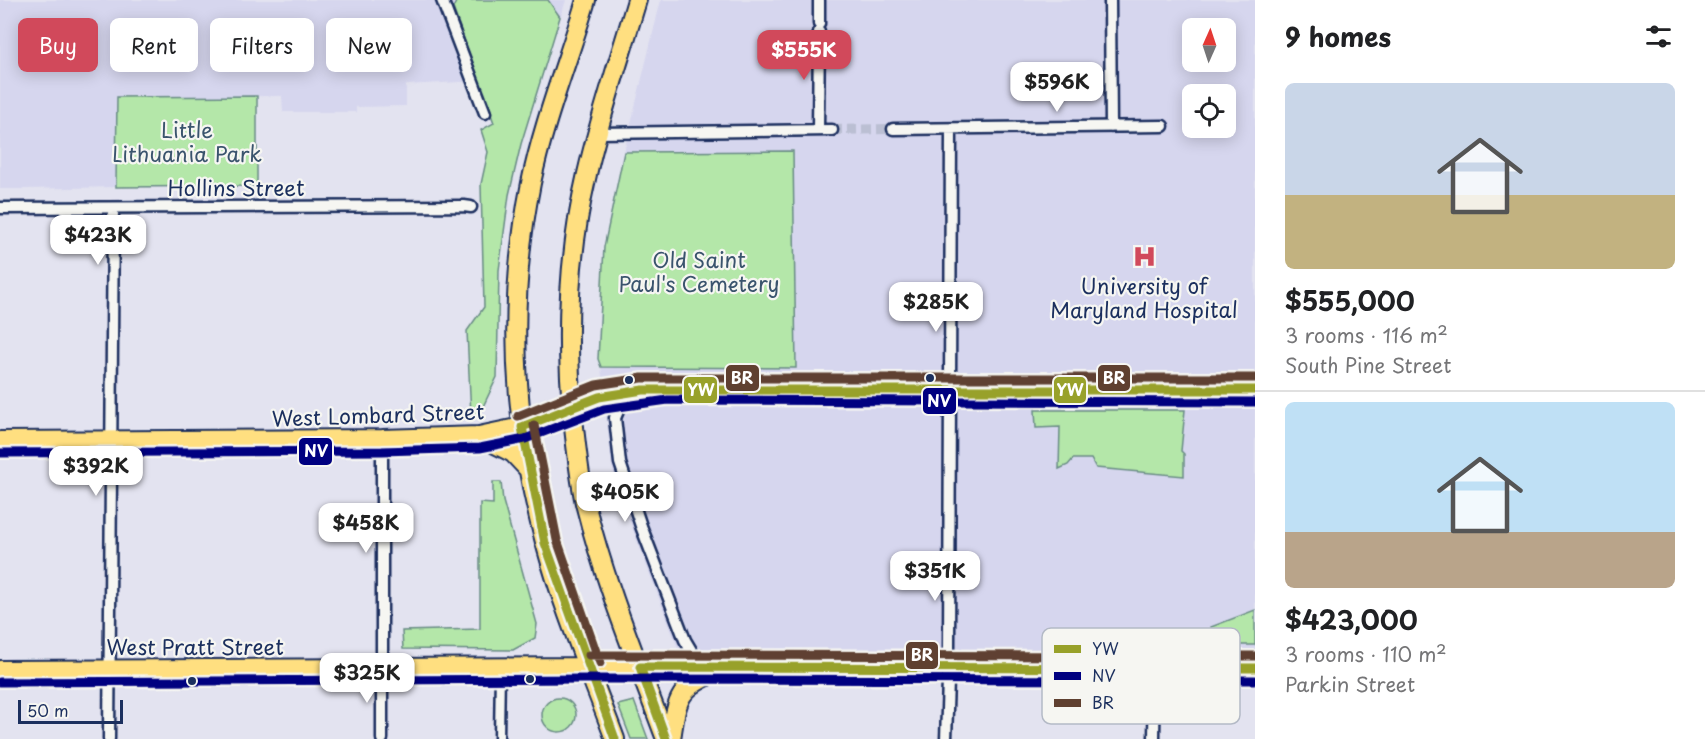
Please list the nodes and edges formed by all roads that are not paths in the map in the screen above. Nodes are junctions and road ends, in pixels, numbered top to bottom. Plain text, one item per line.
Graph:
1 (442, 0) edge
2 (586, 0) edge
3 (637, 0) edge
4 (819, 0) edge
5 (1110, 0) edge
6 (485, 113) dead end
7 (1163, 126) dead end
8 (1111, 127) junction
9 (893, 129) tunnel mouth
10 (951, 129) junction
11 (818, 130) junction
12 (832, 130) tunnel mouth
13 (597, 133) junction
14 (113, 207) junction
15 (471, 207) dead end
16 (0, 208) edge
17 (950, 389) junction
18 (643, 390) junction
19 (1255, 390) edge
20 (572, 407) junction
21 (522, 427) junction
22 (479, 436) junction
23 (382, 439) junction
24 (0, 441) edge
25 (111, 441) junction
26 (530, 470) junction
27 (589, 667) junction
28 (381, 668) junction
29 (500, 668) junction
30 (640, 668) junction
31 (701, 668) junction
32 (728, 668) junction
33 (949, 668) junction
34 (1042, 668) edge
35 (109, 669) junction
36 (0, 670) edge
37 (1154, 724) edge
38 (109, 739) edge
39 (382, 739) edge
40 (499, 739) edge
41 (615, 739) edge
42 (666, 739) edge
43 (671, 739) edge
44 (946, 739) edge
45 (1154, 739) edge

1 - 6 street
2 - 21 main road
3 - 13 main road
4 - 11 street
5 - 8 street
7 - 8 street
8 - 10 street
9 - 10 street
10 - 17 street
11 - 12 street
11 - 13 street
13 - 20 main road
14 - 15 street, Hollins Street
14 - 16 street, Hollins Street
14 - 25 street
17 - 18 main road, West Lombard Street
17 - 19 main road, West Lombard Street
17 - 33 street
18 - 20 main road, West Lombard Street
18 - 31 street
20 - 21 main road, West Lombard Street
20 - 30 main road
21 - 22 main road, West Lombard Street
21 - 26 main road
22 - 23 main road, West Lombard Street
22 - 26 main road
23 - 25 main road, West Lombard Street
23 - 28 street
24 - 25 main road, West Lombard Street
25 - 35 street
26 - 27 main road
27 - 29 main road, West Pratt Street
27 - 30 main road, West Pratt Street
27 - 41 main road
28 - 29 main road, West Pratt Street
28 - 35 main road, West Pratt Street
28 - 39 street
29 - 40 street
30 - 31 main road, West Pratt Street
30 - 42 main road
31 - 32 main road, West Pratt Street
32 - 33 main road, West Pratt Street
32 - 43 main road
33 - 34 main road, West Pratt Street
33 - 44 street
35 - 36 main road, West Pratt Street
35 - 38 street
37 - 45 street

